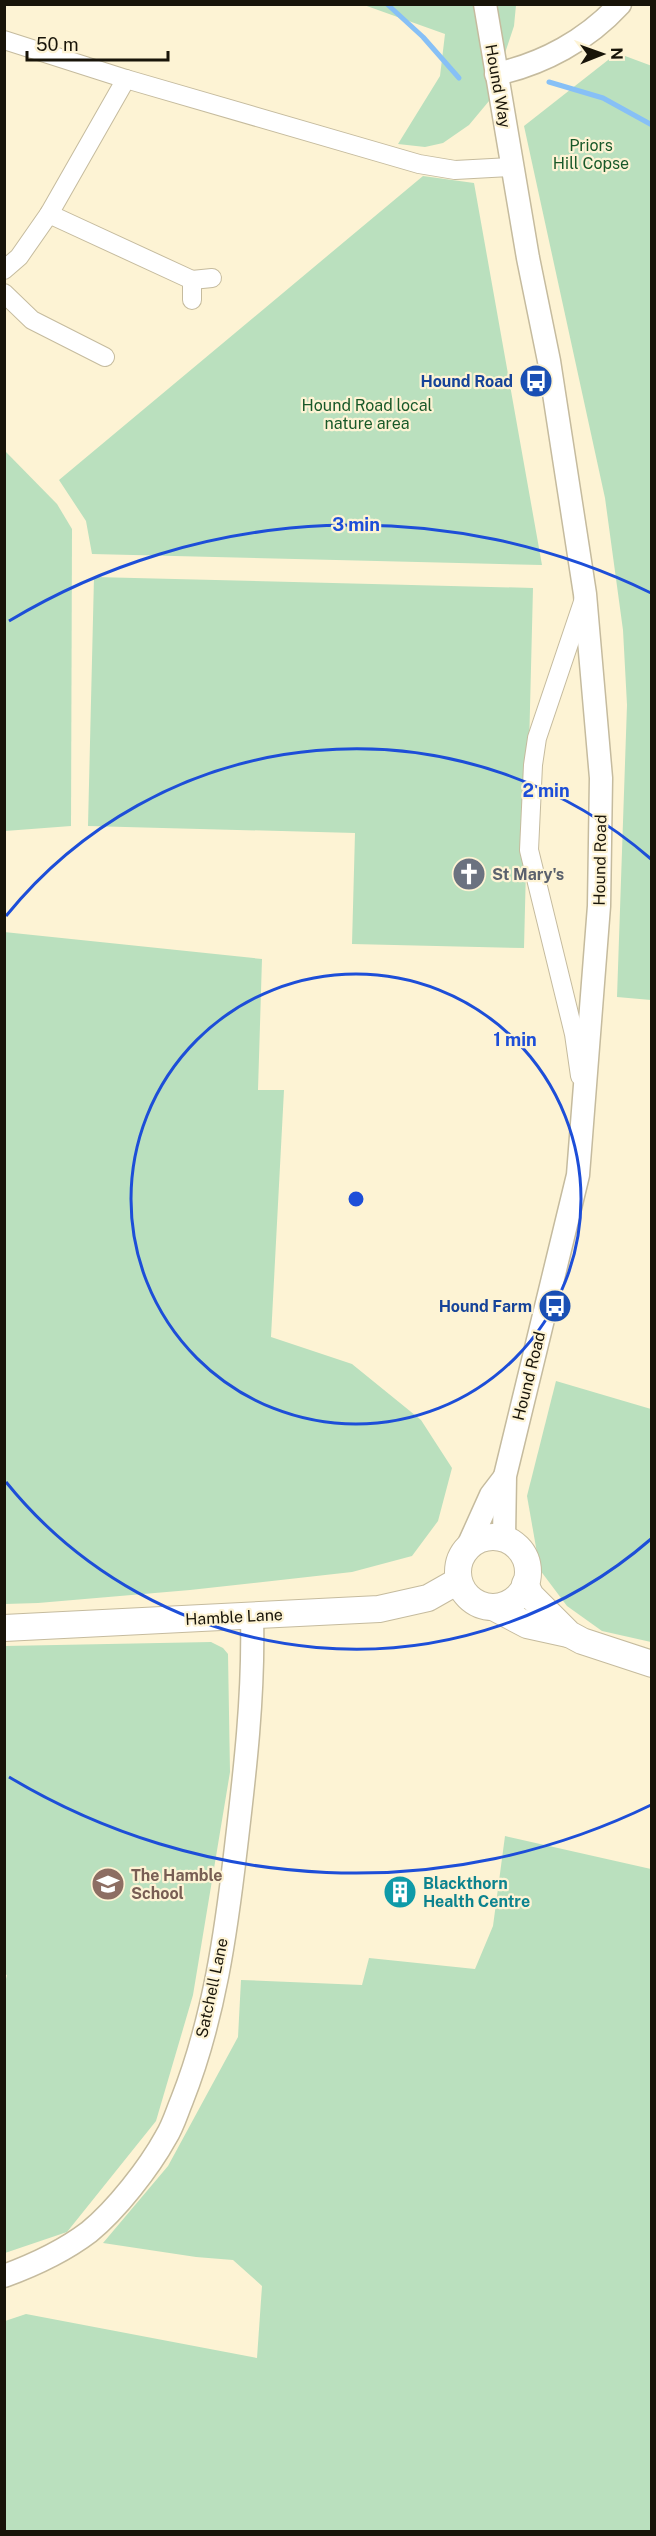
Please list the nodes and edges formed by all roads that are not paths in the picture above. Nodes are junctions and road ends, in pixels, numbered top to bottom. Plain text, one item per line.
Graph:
1 (485, 4) edge
2 (620, 4) edge
3 (4, 40) edge
4 (496, 74) junction
5 (126, 79) junction
6 (513, 167) junction
7 (49, 214) junction
8 (4, 270) edge
9 (212, 278) dead end
10 (192, 280) junction
11 (4, 292) edge
12 (192, 300) dead end
13 (105, 357) dead end
14 (585, 594) junction
15 (583, 1102) junction
16 (505, 1476) junction
17 (504, 1538) junction
18 (468, 1546) junction
19 (458, 1581) junction
20 (525, 1584) junction
21 (493, 1607) junction
22 (252, 1617) junction
23 (4, 1628) edge
24 (569, 1634) junction
25 (651, 1664) edge
26 (4, 2276) edge

1 - 4 street, Hound Way
2 - 4 street
3 - 5 street
4 - 6 street, Hound Way
5 - 6 street
5 - 7 street
6 - 14 street, Hound Road
7 - 8 street
7 - 10 street
9 - 10 street
10 - 12 street
11 - 13 street
14 - 15 street, Hound Road
14 - 15 street
15 - 16 street, Hound Road
16 - 17 street, Hound Road
16 - 18 street
17 - 18 main road
17 - 20 main road
18 - 19 main road
19 - 21 main road
19 - 22 main road, Hamble Lane
20 - 21 main road
20 - 24 main road
21 - 24 main road
22 - 23 main road, Hamble Lane
22 - 26 street, Satchell Lane
24 - 25 main road

